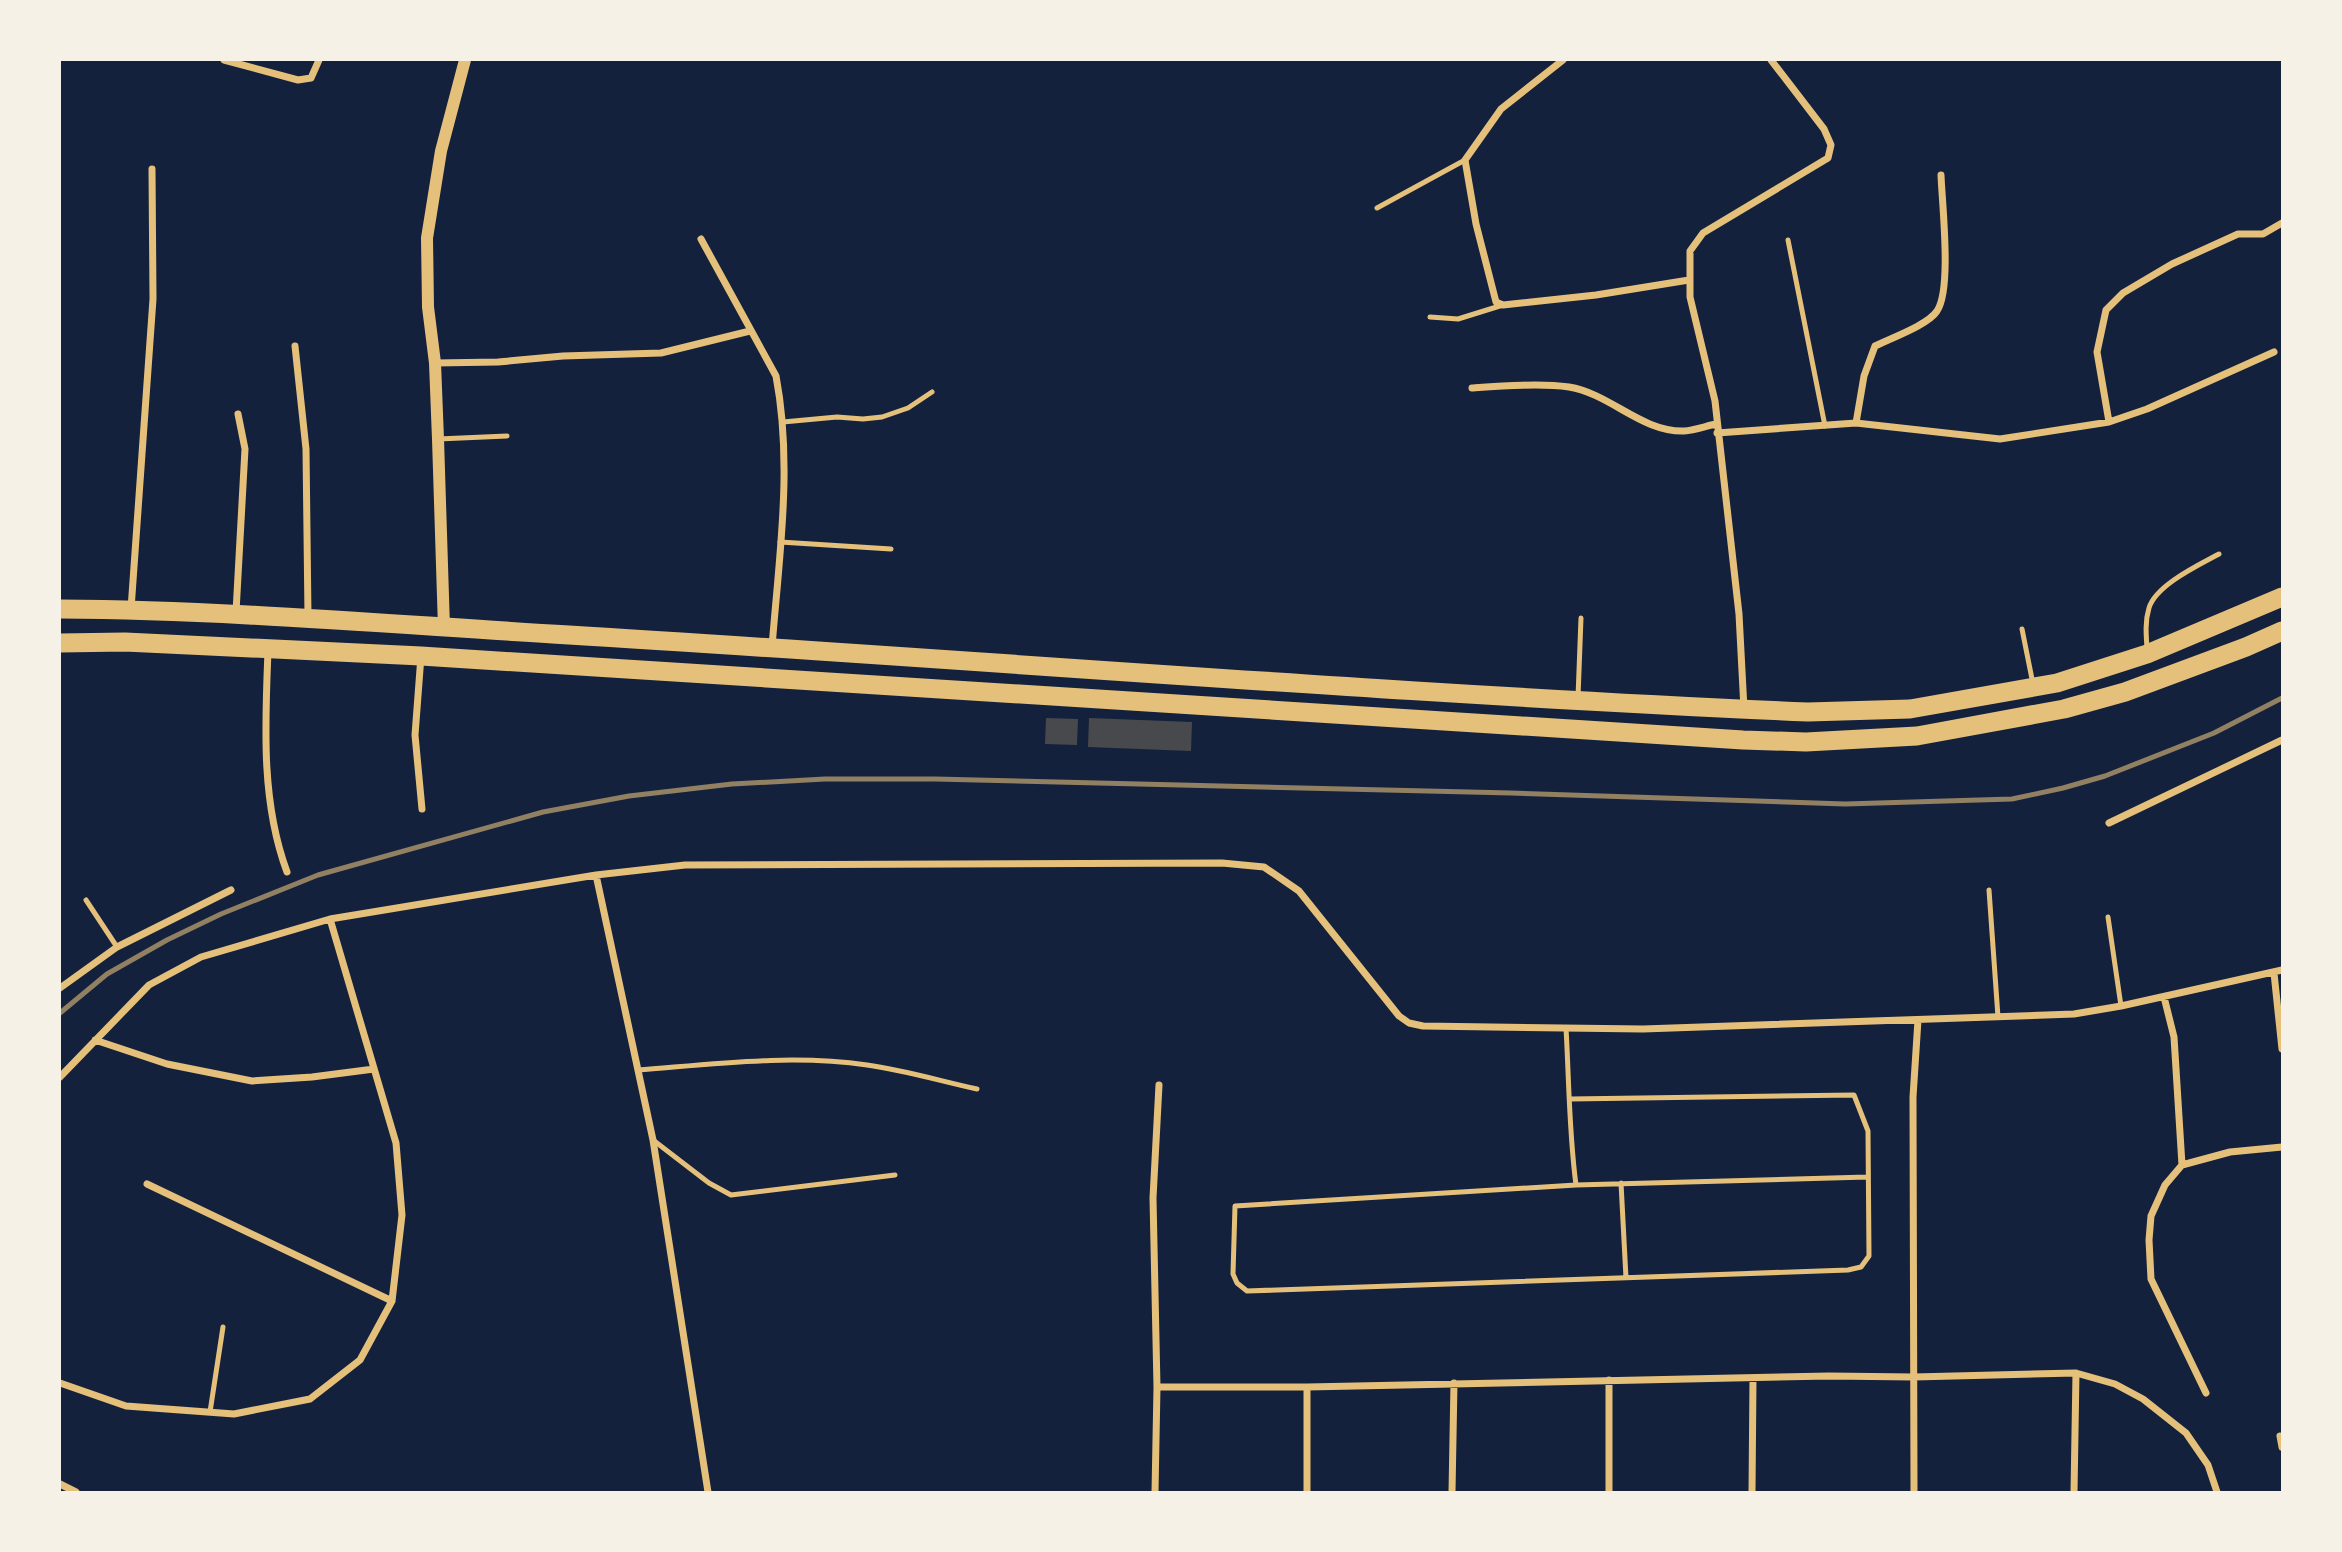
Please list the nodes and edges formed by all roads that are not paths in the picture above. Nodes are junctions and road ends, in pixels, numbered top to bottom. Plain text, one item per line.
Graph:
1 (224, 60) edge
2 (319, 60) edge
3 (465, 60) edge
4 (1563, 60) edge
5 (1771, 60) edge
6 (1465, 160) junction
7 (152, 169) dead end
8 (1941, 175) dead end
9 (1377, 208) dead end
10 (2283, 223) edge
11 (701, 239) dead end
12 (1788, 240) dead end
13 (1689, 280) junction
14 (1503, 305) junction
15 (1430, 317) dead end
16 (750, 331) junction
17 (295, 346) dead end
18 (2274, 352) dead end
19 (435, 363) junction
20 (1472, 388) dead end
21 (932, 392) dead end
22 (238, 414) dead end
23 (783, 422) junction
24 (2109, 422) junction
25 (1856, 423) junction
26 (1825, 426) junction
27 (1717, 428) junction
28 (507, 436) dead end
29 (438, 439) junction
30 (780, 542) junction
31 (891, 549) dead end
32 (2219, 554) dead end
33 (2283, 597) edge
34 (60, 609) edge
35 (131, 610) junction
36 (236, 616) junction
37 (1581, 618) dead end
38 (308, 620) junction
39 (444, 628) junction
40 (2022, 629) dead end
41 (2283, 631) edge
42 (60, 643) edge
43 (772, 648) junction
44 (268, 649) junction
45 (2147, 654) junction
46 (421, 656) junction
47 (2034, 687) junction
48 (1577, 700) junction
49 (1744, 709) junction
50 (2283, 740) edge
51 (422, 809) dead end
52 (2109, 823) dead end
53 (287, 872) dead end
54 (596, 875) junction
55 (231, 890) dead end
56 (1989, 890) dead end
57 (86, 900) dead end
58 (2108, 917) dead end
59 (330, 919) junction
60 (117, 947) junction
61 (2278, 972) edge
62 (60, 988) edge
63 (2164, 997) junction
64 (2121, 1006) junction
65 (1998, 1017) junction
66 (1918, 1020) junction
67 (1566, 1028) junction
68 (94, 1040) junction
69 (2283, 1049) edge
70 (374, 1069) junction
71 (638, 1070) junction
72 (60, 1076) edge
73 (1159, 1085) dead end
74 (976, 1089) dead end
75 (1570, 1099) junction
76 (653, 1140) junction
77 (2283, 1147) edge
78 (2182, 1166) junction
79 (895, 1175) dead end
80 (1867, 1177) junction
81 (1621, 1183) junction
82 (147, 1184) dead end
83 (1576, 1185) junction
84 (1626, 1278) junction
85 (392, 1301) junction
86 (223, 1327) dead end
87 (2076, 1373) junction
88 (1914, 1377) junction
89 (1753, 1378) junction
90 (1609, 1380) junction
91 (60, 1383) edge
92 (1454, 1383) junction
93 (1157, 1387) junction
94 (1307, 1387) junction
95 (2206, 1393) dead end
96 (210, 1412) junction
97 (2280, 1436) dead end
98 (2283, 1447) edge
99 (60, 1484) edge
100 (76, 1493) edge
101 (708, 1493) edge
102 (1155, 1493) edge
103 (1307, 1493) edge
104 (1452, 1493) edge
105 (1609, 1493) edge
106 (1752, 1493) edge
107 (1914, 1493) edge
108 (2074, 1493) edge
109 (2217, 1493) edge

1 - 2 street
3 - 19 street
4 - 6 street
5 - 13 street
6 - 9 lane
6 - 14 street
7 - 35 street
8 - 25 street
10 - 24 street
11 - 16 street
12 - 26 lane
13 - 14 street
13 - 27 street
14 - 15 lane
16 - 19 street
16 - 23 street
17 - 38 street
18 - 24 street
19 - 29 street
20 - 27 street
21 - 23 lane
22 - 36 street
23 - 30 street
24 - 25 street
25 - 26 street
26 - 27 street
27 - 49 street
28 - 29 lane
29 - 39 street
30 - 31 lane
30 - 43 street
32 - 45 lane
33 - 45 highway
34 - 35 highway
35 - 36 highway
36 - 38 highway
37 - 48 lane
38 - 39 highway
39 - 43 highway
40 - 47 lane
41 - 46 highway
42 - 44 highway
43 - 48 highway
44 - 46 highway
44 - 53 street
45 - 47 highway
46 - 51 street
47 - 49 highway
48 - 49 highway
50 - 52 street
54 - 59 street
54 - 67 street
54 - 71 street
55 - 60 street
56 - 65 lane
57 - 60 lane
58 - 64 lane
59 - 68 street
59 - 70 street
60 - 62 street
61 - 63 street
61 - 69 street
63 - 64 street
63 - 78 street
64 - 65 street
65 - 66 street
66 - 67 street
66 - 88 street
67 - 75 lane
68 - 70 street
68 - 72 street
70 - 85 street
71 - 74 lane
71 - 76 street
73 - 93 street
75 - 80 lane
75 - 83 lane
76 - 79 lane
76 - 101 street
77 - 78 street
78 - 95 street
80 - 81 lane
80 - 84 lane
81 - 83 lane
81 - 84 lane
82 - 85 street
83 - 84 lane
85 - 96 street
86 - 96 lane
87 - 88 street
87 - 108 street
87 - 109 street
88 - 89 street
88 - 107 street
89 - 90 street
89 - 106 street
90 - 92 street
90 - 105 street
91 - 96 street
92 - 94 street
92 - 104 street
93 - 94 street
93 - 102 street
94 - 103 street
97 - 98 street
99 - 100 street

